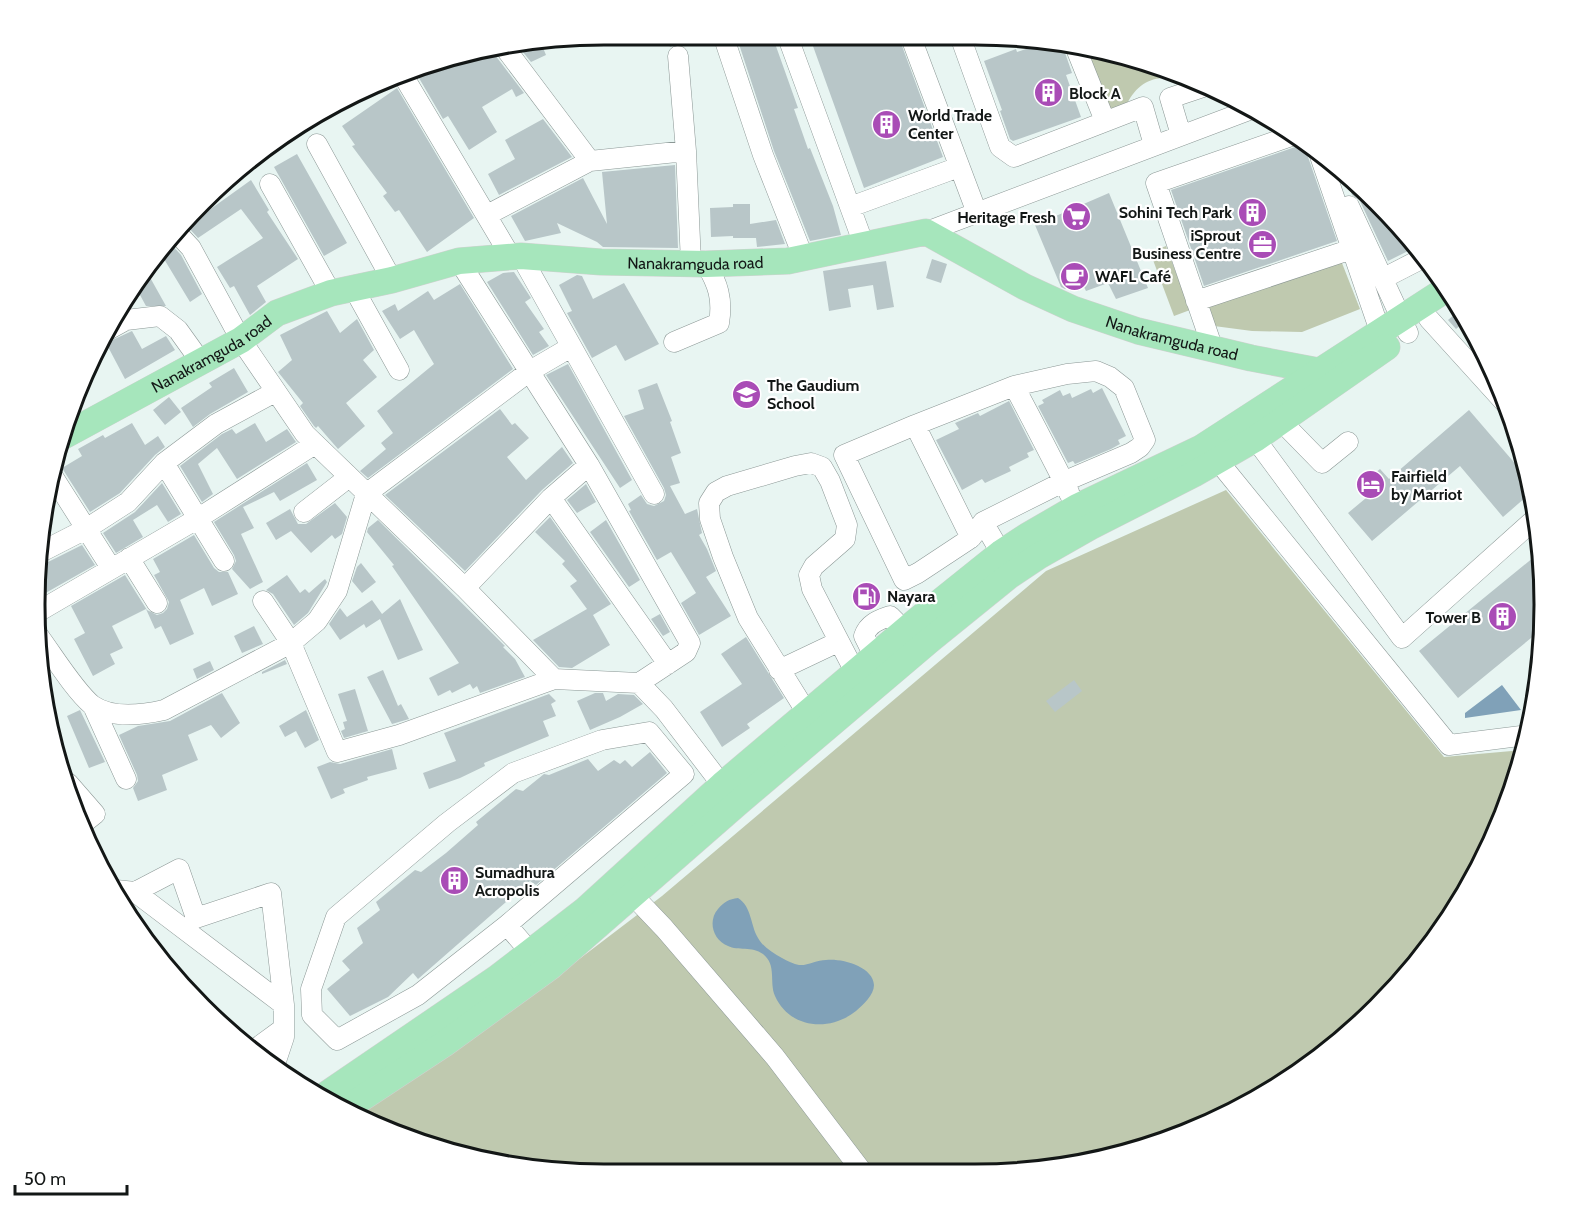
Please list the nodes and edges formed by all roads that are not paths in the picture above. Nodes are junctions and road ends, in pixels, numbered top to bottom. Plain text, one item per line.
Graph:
1 (726, 45) edge
2 (791, 45) edge
3 (914, 45) edge
4 (963, 45) edge
5 (509, 54) edge
6 (1079, 55) edge
7 (678, 56) dead end
8 (407, 82) edge
9 (1194, 90) edge
10 (1170, 98) junction
11 (1143, 107) junction
12 (1241, 113) edge
13 (1105, 121) junction
14 (1181, 135) junction
15 (1284, 138) edge
16 (836, 142) dead end
17 (317, 144) dead end
18 (1154, 145) junction
19 (686, 151) junction
20 (590, 161) junction
21 (959, 168) junction
22 (1324, 169) edge
23 (1336, 178) edge
24 (270, 184) dead end
25 (847, 199) junction
26 (977, 213) junction
27 (487, 215) junction
28 (926, 232) junction
29 (182, 238) edge
30 (864, 245) junction
31 (1352, 249) junction
32 (516, 256) junction
33 (804, 259) junction
34 (459, 261) junction
35 (1416, 262) edge
36 (699, 263) junction
37 (1382, 279) junction
38 (392, 280) junction
39 (343, 291) junction
40 (1440, 294) edge
41 (1196, 302) junction
42 (1448, 307) edge
43 (1429, 319) junction
44 (122, 322) edge
45 (1394, 333) junction
46 (241, 340) junction
47 (674, 342) dead end
48 (571, 347) junction
49 (1213, 349) junction
50 (201, 362) junction
51 (399, 370) dead end
52 (530, 371) junction
53 (1325, 379) junction
54 (1489, 385) edge
55 (1014, 386) junction
56 (275, 392) junction
57 (1281, 421) junction
58 (915, 425) junction
59 (1249, 430) junction
60 (73, 431) edge
61 (1348, 442) dead end
62 (315, 444) junction
63 (1218, 461) junction
64 (164, 464) junction
65 (589, 465) junction
66 (349, 477) junction
67 (1063, 482) junction
68 (58, 485) edge
69 (366, 494) junction
70 (654, 494) dead end
71 (551, 498) junction
72 (1077, 507) junction
73 (304, 512) dead end
74 (197, 519) junction
75 (983, 522) junction
76 (1528, 525) edge
77 (86, 529) junction
78 (971, 538) junction
79 (48, 548) edge
80 (1001, 553) junction
81 (129, 558) junction
82 (224, 561) dead end
83 (111, 568) junction
84 (465, 588) junction
85 (263, 601) dead end
86 (157, 603) dead end
87 (45, 608) edge
88 (838, 642) junction
89 (291, 643) junction
90 (46, 645) edge
91 (668, 664) junction
92 (865, 664) junction
93 (779, 670) junction
94 (554, 679) junction
95 (639, 683) junction
96 (93, 706) junction
97 (807, 713) junction
98 (1518, 736) edge
99 (126, 779) dead end
100 (722, 785) junction
101 (80, 797) edge
102 (88, 820) edge
103 (626, 888) junction
104 (126, 891) edge
105 (507, 925) junction
106 (531, 953) junction
107 (284, 1005) junction
108 (284, 1028) junction
109 (261, 1045) edge
110 (277, 1058) edge
111 (330, 1092) edge
112 (353, 1104) edge
113 (856, 1164) edge

1 - 33 street
2 - 25 street
3 - 21 street
4 - 13 street
5 - 20 street
6 - 13 street
7 - 19 street
8 - 27 street
9 - 10 street
10 - 11 street
10 - 14 street
11 - 13 street
11 - 18 street
12 - 14 street
14 - 18 street
15 - 41 street
16 - 25 street
17 - 38 street
18 - 26 street
19 - 20 street
19 - 36 street
20 - 27 street
21 - 25 street
21 - 26 street
22 - 31 street
23 - 37 street
24 - 39 street
25 - 30 street
26 - 28 street
27 - 32 street
28 - 30 main road, Nanakramguda road
28 - 49 main road, Nanakramguda road
29 - 46 street
30 - 33 main road, Nanakramguda road
31 - 41 street
31 - 45 street
32 - 34 main road, Nanakramguda road
32 - 36 main road, Nanakramguda road
32 - 48 street
33 - 36 main road, Nanakramguda road
34 - 38 main road, Nanakramguda road
34 - 52 street
35 - 37 street
36 - 47 street
37 - 45 street
38 - 39 main road, Nanakramguda road
39 - 46 main road, Nanakramguda road
39 - 51 street
40 - 45 main road
41 - 49 street
42 - 43 main road
43 - 45 main road
43 - 54 street
44 - 50 street
45 - 53 main road
46 - 50 main road, Nanakramguda road
46 - 56 street
48 - 52 street
48 - 70 street
49 - 53 main road, Nanakramguda road
50 - 60 main road, Nanakramguda road
52 - 65 street
52 - 69 street
53 - 57 main road
53 - 59 main road
55 - 58 street
55 - 67 street
55 - 67 street
56 - 62 street
56 - 64 street
57 - 59 main road
57 - 61 street
58 - 78 street
58 - 78 street
59 - 63 main road
59 - 72 main road
59 - 76 street
62 - 66 street
62 - 74 street
63 - 98 street
63 - 103 main road
64 - 74 street
64 - 77 street
65 - 71 street
65 - 91 street
66 - 69 street
66 - 73 street
67 - 72 street
67 - 75 street
68 - 77 street
69 - 84 street
69 - 89 street
71 - 84 street
71 - 91 street
72 - 80 main road
74 - 81 street
74 - 82 street
75 - 78 street
75 - 80 street
77 - 79 street
77 - 83 street
80 - 92 main road
81 - 83 street
81 - 86 street
83 - 87 street
84 - 94 street
85 - 89 street
88 - 92 street
88 - 93 street
88 - 93 street
89 - 94 street
89 - 96 street
90 - 96 street
91 - 95 street
92 - 97 main road
93 - 97 street
94 - 95 street
95 - 100 street
96 - 99 street
97 - 100 main road
100 - 103 main road
101 - 102 street
103 - 106 main road
103 - 112 main road
103 - 113 street
104 - 107 street
104 - 107 street
105 - 105 street
105 - 106 street
106 - 111 main road
107 - 108 street
108 - 109 street
108 - 110 street

